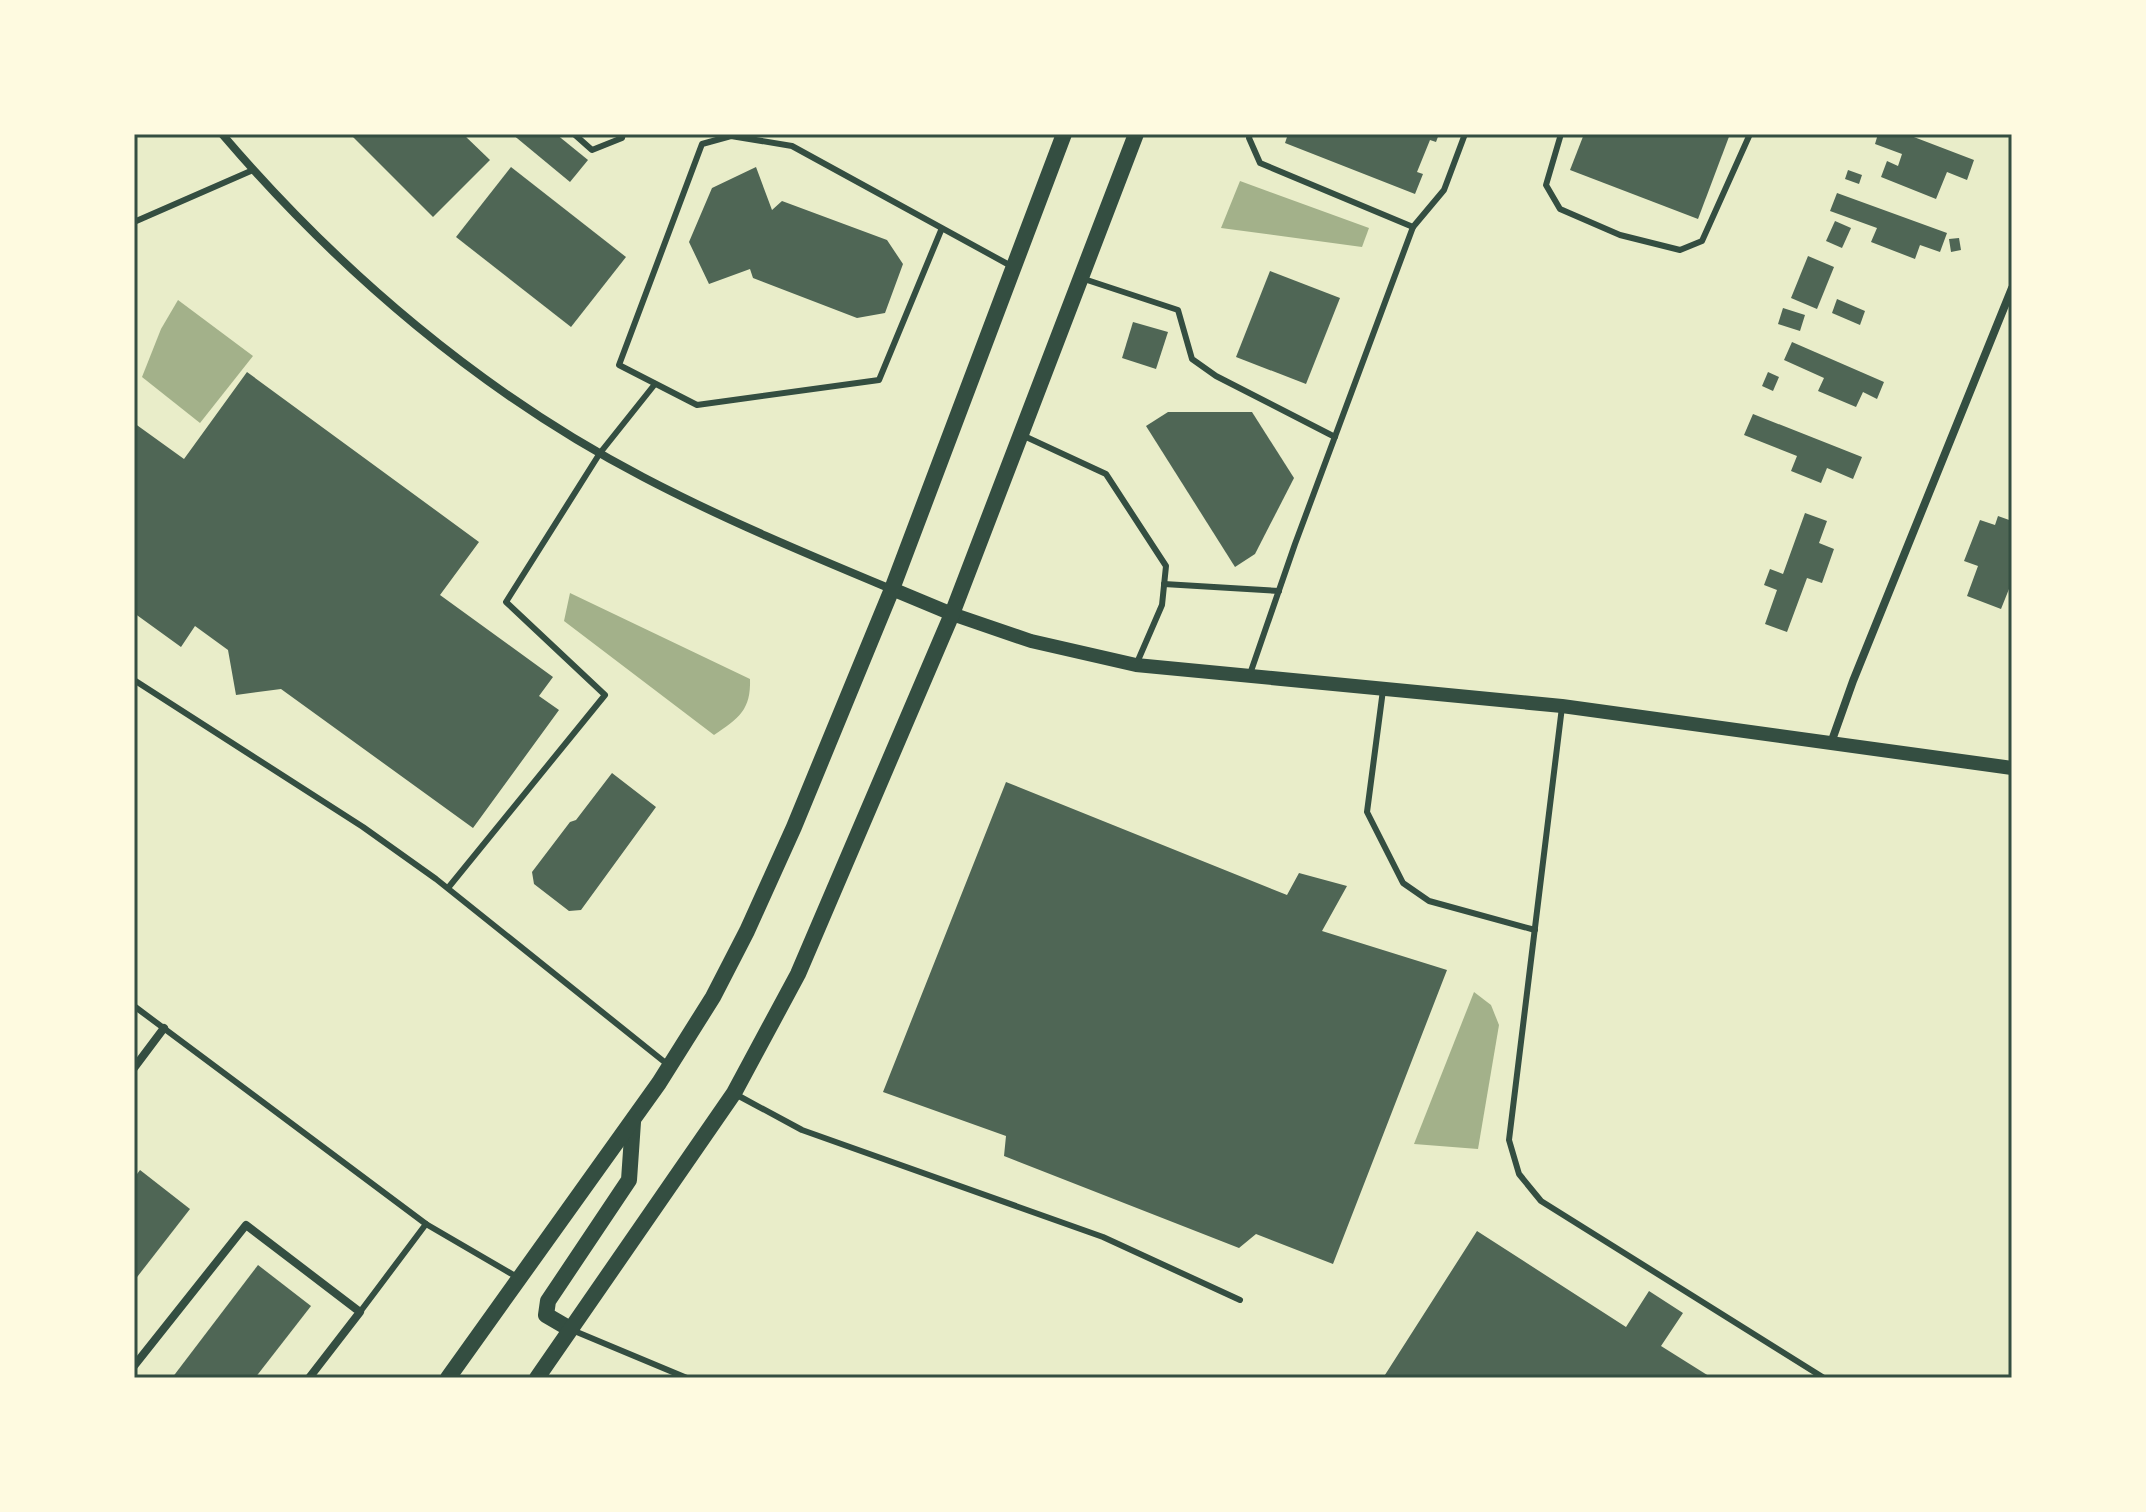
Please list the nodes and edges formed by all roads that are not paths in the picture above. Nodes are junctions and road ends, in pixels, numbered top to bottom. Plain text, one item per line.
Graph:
1 (222, 134) edge
2 (574, 134) edge
3 (623, 134) edge
4 (1064, 134) edge
5 (1136, 134) edge
6 (1250, 134) edge
7 (1465, 134) edge
8 (1561, 134) edge
9 (1750, 134) edge
10 (253, 170) junction
11 (134, 222) edge
12 (1413, 227) junction
13 (942, 228) junction
14 (1013, 267) junction
15 (1081, 278) junction
16 (2012, 288) edge
17 (655, 384) junction
18 (1021, 435) junction
19 (1335, 437) junction
20 (600, 453) junction
21 (1164, 584) junction
22 (892, 589) junction
23 (1279, 591) junction
24 (952, 614) junction
25 (1136, 665) junction
26 (1249, 677) junction
27 (134, 680) edge
28 (1383, 687) junction
29 (1562, 706) junction
30 (1831, 743) junction
31 (2012, 768) edge
32 (448, 888) junction
33 (1535, 930) junction
34 (134, 1006) edge
35 (164, 1028) junction
36 (136, 1063) edge
37 (670, 1066) junction
38 (734, 1093) junction
39 (633, 1121) junction
40 (426, 1224) junction
41 (520, 1279) junction
42 (1240, 1300) dead end
43 (360, 1312) junction
44 (570, 1329) junction
45 (134, 1366) edge
46 (686, 1377) edge
47 (309, 1378) edge
48 (448, 1378) edge
49 (537, 1378) edge
50 (671, 1378) edge
51 (1824, 1378) edge

1 - 10 street
2 - 3 lane
4 - 14 main road
5 - 15 main road
6 - 12 lane
7 - 12 lane
8 - 9 lane
10 - 11 lane
10 - 20 street
12 - 19 lane
13 - 14 lane
13 - 17 lane
13 - 17 lane
14 - 22 main road
15 - 18 main road
15 - 19 lane
16 - 30 street
17 - 20 lane
18 - 21 lane
18 - 24 main road
19 - 23 lane
20 - 22 street
20 - 32 lane
21 - 23 lane
21 - 25 lane
22 - 24 street
22 - 37 main road
23 - 26 lane
24 - 25 street
24 - 38 main road
25 - 26 street
26 - 28 street
27 - 32 lane
28 - 29 street
28 - 33 lane
29 - 30 street
29 - 33 lane
30 - 31 street
32 - 37 lane
33 - 51 lane
34 - 35 lane
35 - 36 street
35 - 40 lane
37 - 39 main road
38 - 42 lane
38 - 44 main road
39 - 41 main road
39 - 44 main road
40 - 41 lane
40 - 43 lane
41 - 48 main road
43 - 45 street
43 - 47 street
44 - 46 lane
44 - 49 main road
46 - 50 lane

